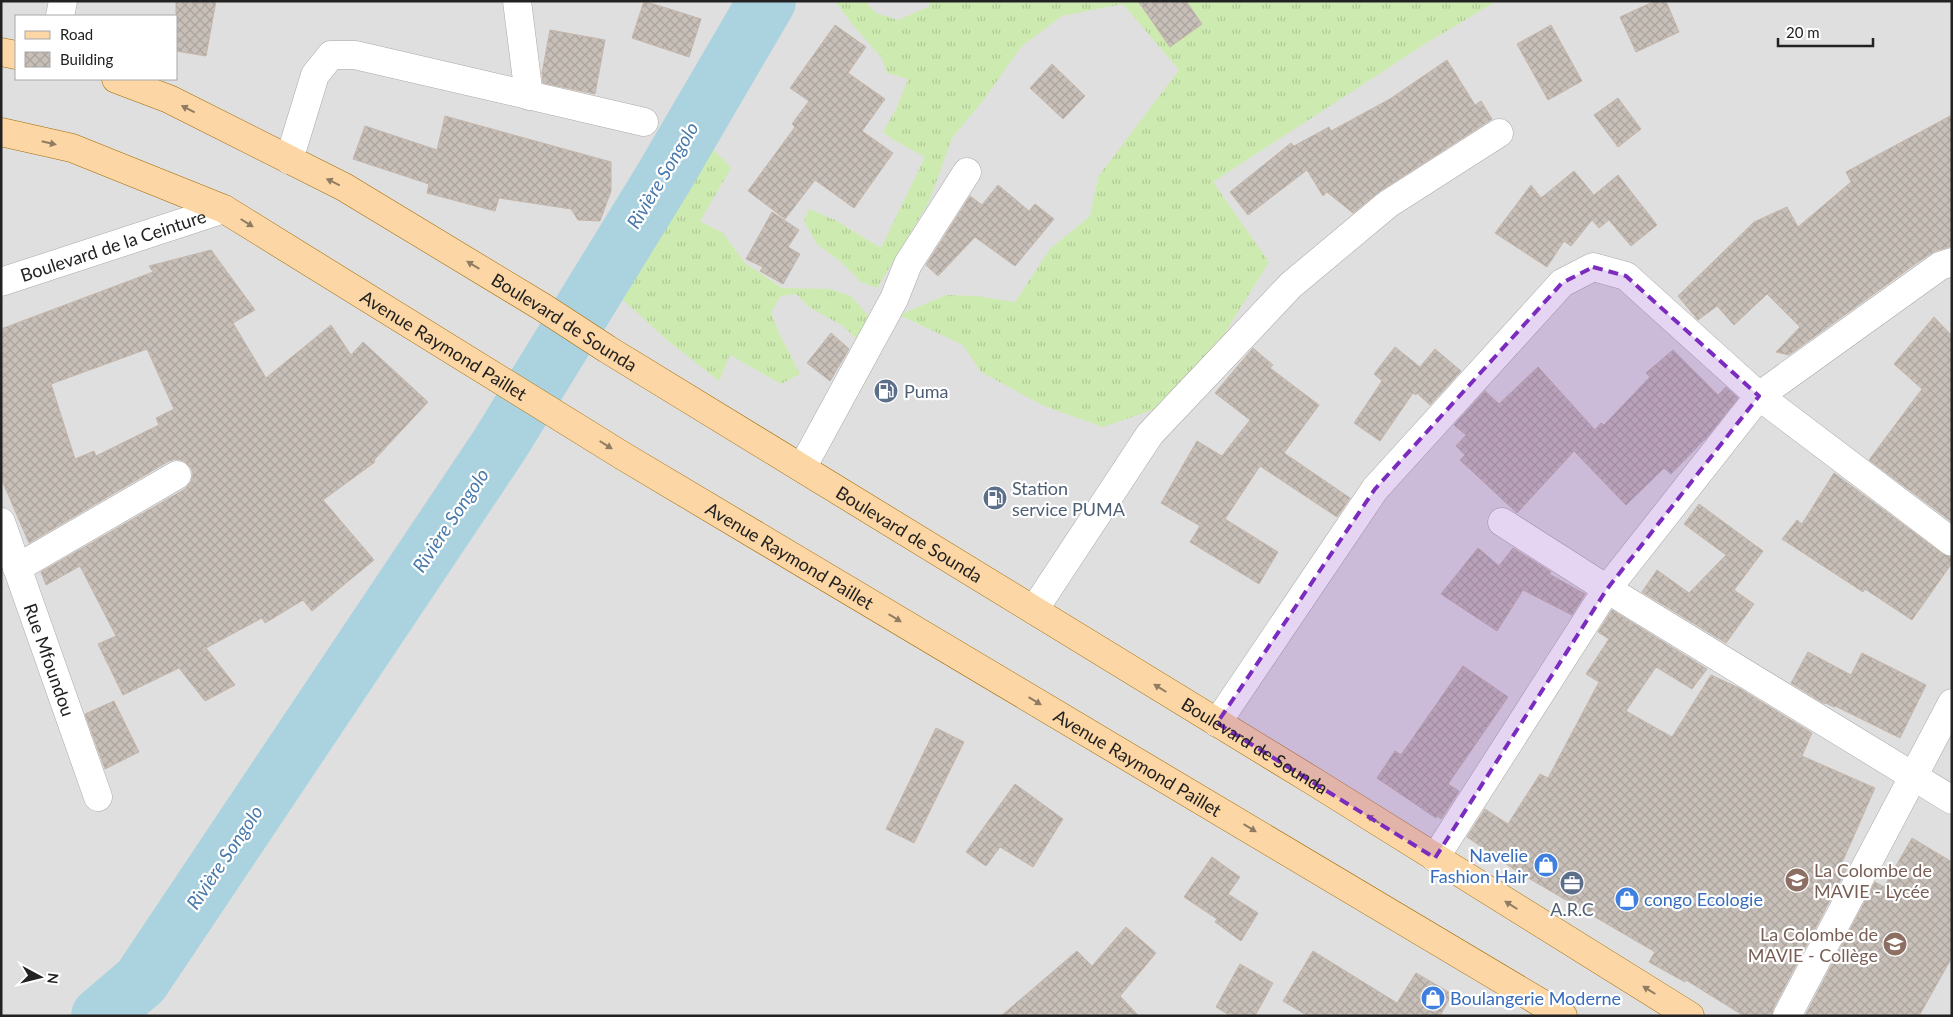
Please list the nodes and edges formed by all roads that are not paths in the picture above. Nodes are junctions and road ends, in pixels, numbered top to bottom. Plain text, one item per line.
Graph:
1 (63, 1) edge
2 (518, 1) edge
3 (60, 15) edge
4 (1, 52) edge
5 (15, 55) edge
6 (119, 80) edge
7 (529, 96) junction
8 (644, 122) dead end
9 (1, 132) edge
10 (1500, 133) dead end
11 (289, 160) junction
12 (967, 172) dead end
13 (224, 209) junction
14 (1952, 262) edge
15 (1, 282) edge
16 (1759, 396) junction
17 (802, 468) junction
18 (177, 475) dead end
19 (1, 522) edge
20 (1502, 522) dead end
21 (1952, 542) edge
22 (18, 568) junction
23 (1607, 589) junction
24 (1034, 610) junction
25 (1952, 703) edge
26 (1217, 723) junction
27 (1913, 775) junction
28 (98, 798) dead end
29 (1952, 800) edge
30 (1436, 858) junction
31 (1563, 1016) edge
32 (1690, 1016) edge
33 (1788, 1016) edge

1 - 3 street
2 - 7 street
4 - 5 main road
11 -> 6 main road, Boulevard de Sounda
7 - 8 street
7 - 11 street
9 -> 13 main road, Avenue Raymond Paillet
10 - 24 street
17 -> 11 main road, Boulevard de Sounda
12 - 17 street
13 - 15 street, Boulevard de la Ceinture
13 -> 31 main road, Avenue Raymond Paillet
14 - 16 street
16 - 21 street
16 - 23 street
16 - 26 street
17 - 24 main road, Boulevard de Sounda
18 - 22 street
19 - 22 street, Rue Mfoundou
20 - 23 street
22 - 28 street, Rue Mfoundou
23 - 27 street
23 - 30 street
26 -> 24 main road, Boulevard de Sounda
25 - 27 street
30 -> 26 main road, Boulevard de Sounda
27 - 29 street
27 - 33 street
32 -> 30 main road, Boulevard de Sounda

